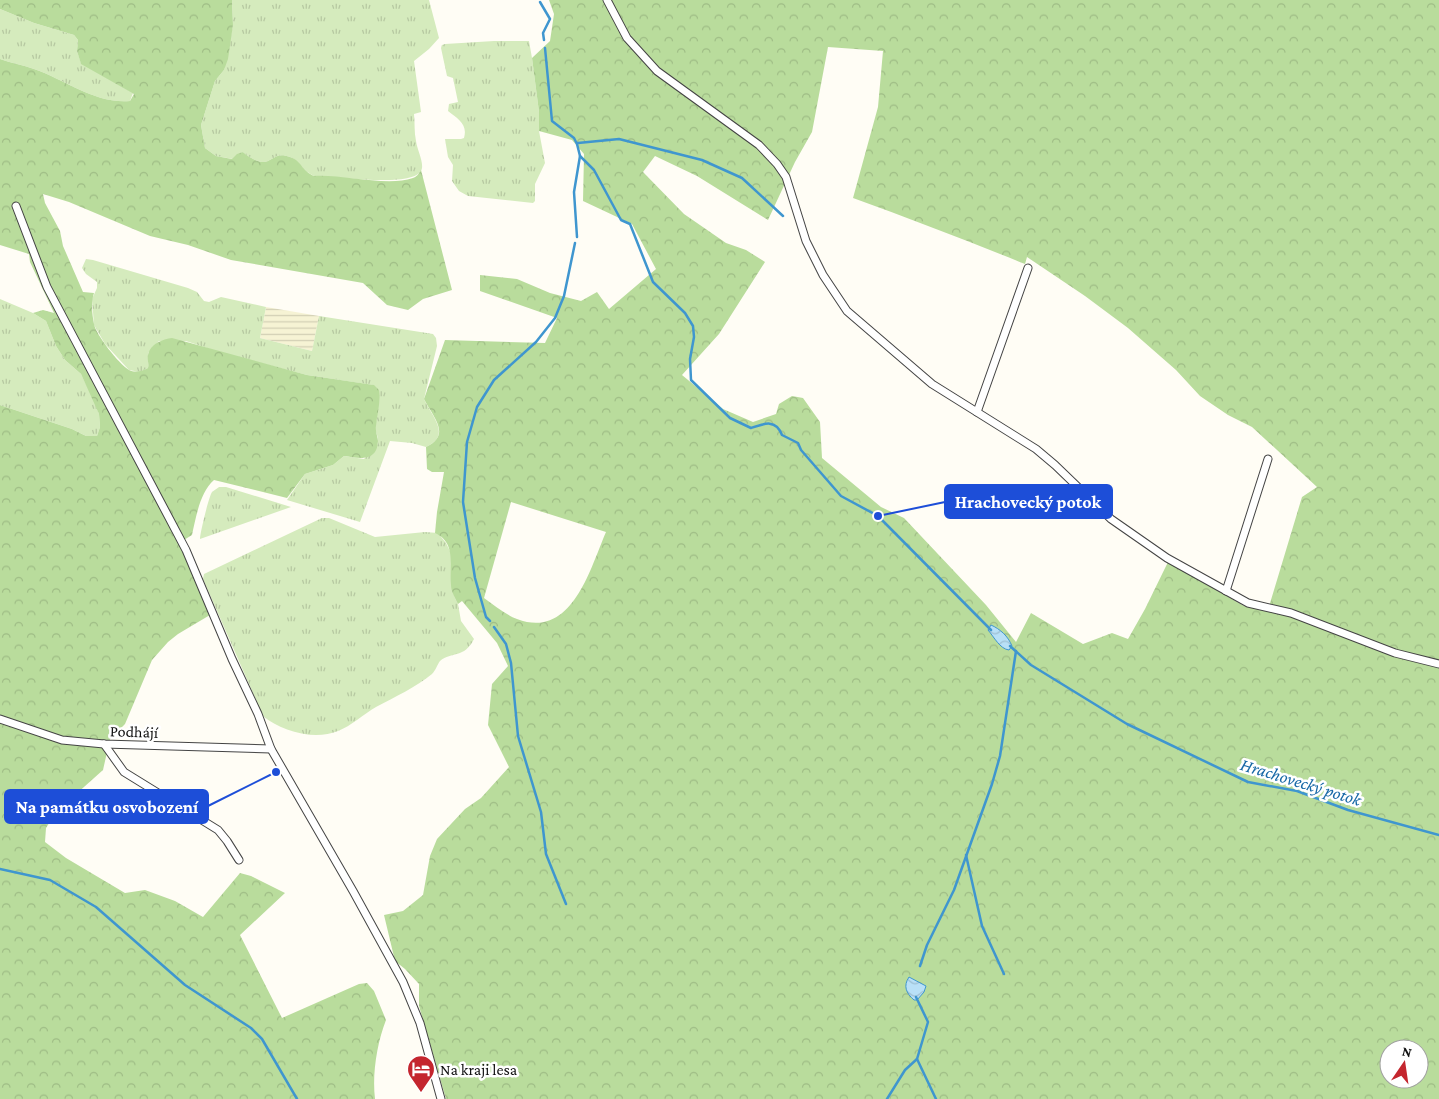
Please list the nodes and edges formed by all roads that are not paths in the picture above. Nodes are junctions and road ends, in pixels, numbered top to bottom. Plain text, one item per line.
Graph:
1 (607, 0) edge
2 (16, 206) dead end
3 (1028, 268) dead end
4 (977, 412) junction
5 (1268, 459) dead end
6 (1226, 591) junction
7 (1439, 664) edge
8 (0, 719) edge
9 (104, 744) junction
10 (270, 749) junction
11 (239, 860) dead end
12 (441, 1099) edge

1 - 4 street
2 - 10 street
3 - 4 street
4 - 6 street
5 - 6 street
6 - 7 street
8 - 9 street, Podhájí
9 - 10 street, Podhájí
9 - 11 street
10 - 12 street

